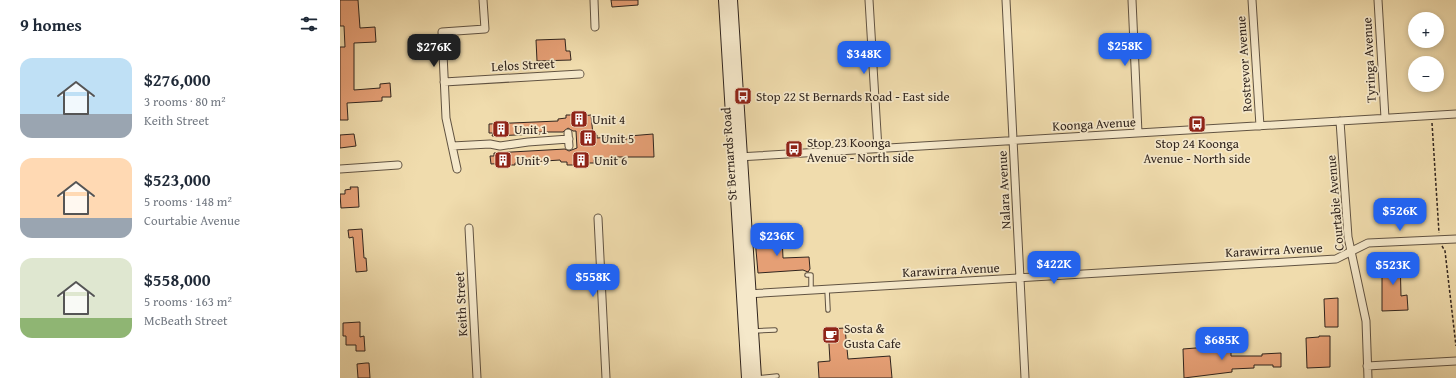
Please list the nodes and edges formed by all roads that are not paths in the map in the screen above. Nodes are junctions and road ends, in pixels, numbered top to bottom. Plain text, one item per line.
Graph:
1 (483, 0) edge
2 (594, 0) edge
3 (724, 0) edge
4 (732, 0) edge
5 (869, 0) edge
6 (1006, 0) edge
7 (1132, 0) edge
8 (1252, 0) edge
9 (1378, 0) edge
10 (596, 27) dead end
11 (580, 74) dead end
12 (444, 82) junction
13 (1456, 114) edge
14 (1385, 118) junction
15 (1340, 121) junction
16 (1260, 126) junction
17 (1138, 133) junction
18 (569, 139) dead end
19 (1014, 141) junction
20 (452, 146) junction
21 (878, 149) junction
22 (738, 157) junction
23 (398, 165) dead end
24 (457, 169) dead end
25 (340, 170) edge
26 (598, 218) dead end
27 (469, 228) dead end
28 (1456, 239) edge
29 (1351, 252) junction
30 (807, 275) dead end
31 (1021, 278) junction
32 (826, 289) junction
33 (812, 290) junction
34 (746, 294) junction
35 (828, 310) dead end
36 (774, 330) dead end
37 (753, 332) junction
38 (1456, 361) edge
39 (1367, 366) junction
40 (777, 376) dead end
41 (477, 378) edge
42 (606, 378) edge
43 (747, 378) edge
44 (756, 378) edge
45 (1025, 378) edge
46 (1368, 378) edge

1 - 12 street
2 - 10 street
3 - 22 main road, St Bernards Road
4 - 22 main road, St Bernards Road
5 - 21 street
6 - 19 street, Nalara Avenue
7 - 17 street
8 - 16 street, Rostrevor Avenue
9 - 14 street, Tyringa Avenue
11 - 12 street, Lelos Street
12 - 20 street
13 - 14 street, Koonga Avenue
14 - 15 street, Koonga Avenue
15 - 16 street, Koonga Avenue
15 - 29 street, Courtabie Avenue
16 - 17 street, Koonga Avenue
17 - 19 street, Koonga Avenue
18 - 20 street
19 - 21 street, Koonga Avenue
19 - 31 street, Nalara Avenue
20 - 24 street
21 - 22 street, Koonga Avenue
22 - 34 main road, St Bernards Road
23 - 25 street
26 - 42 street
27 - 41 street, Keith Street
28 - 29 street, Karawirra Avenue
29 - 31 street, Karawirra Avenue
29 - 39 street, Courtabie Avenue
30 - 33 lane
31 - 32 street, Karawirra Avenue
31 - 45 street, Nalara Avenue
32 - 33 street, Karawirra Avenue
32 - 35 lane
33 - 34 street, Karawirra Avenue
34 - 37 main road, St Bernards Road
34 - 43 main road, St Bernards Road
36 - 37 lane
37 - 44 main road, St Bernards Road
38 - 39 street
39 - 46 street, Courtabie Avenue
40 - 44 lane

